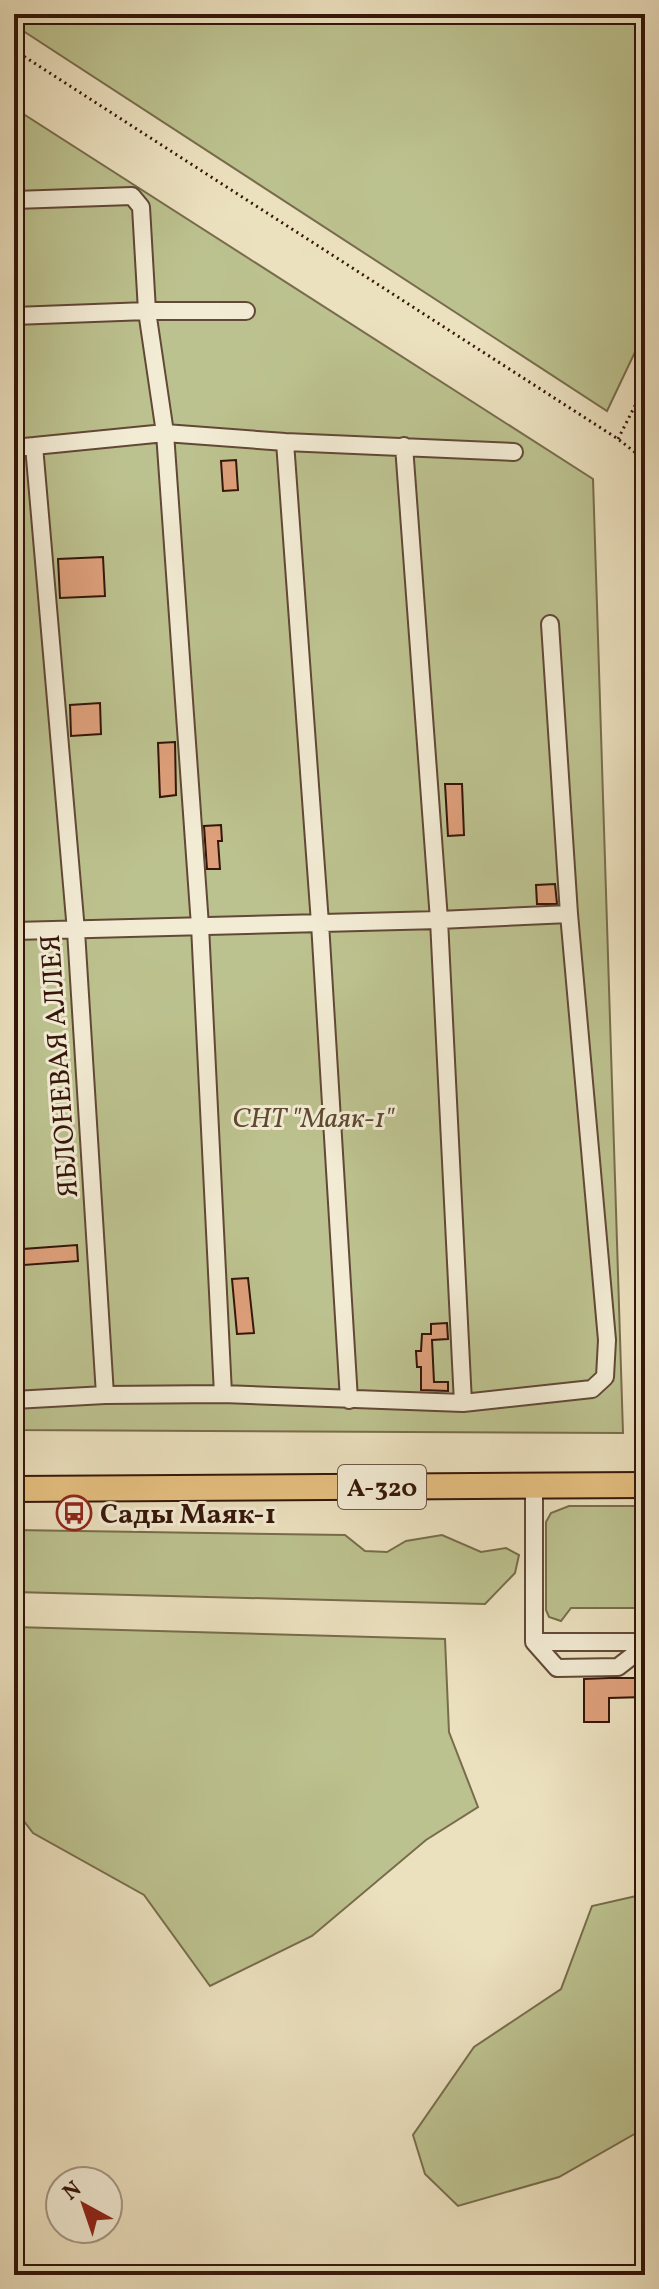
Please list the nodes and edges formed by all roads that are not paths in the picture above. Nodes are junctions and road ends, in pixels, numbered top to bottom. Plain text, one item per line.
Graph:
1 (14, 200) edge
2 (147, 311) junction
3 (246, 311) dead end
4 (14, 316) edge
5 (165, 433) junction
6 (285, 442) junction
7 (34, 446) junction
8 (404, 446) junction
9 (14, 448) edge
10 (514, 452) dead end
11 (550, 624) dead end
12 (569, 914) junction
13 (439, 920) junction
14 (320, 923) junction
15 (200, 926) junction
16 (14, 931) edge
17 (76, 931) junction
18 (223, 1394) junction
19 (105, 1395) junction
20 (14, 1400) edge
21 (349, 1400) junction
22 (463, 1403) junction
23 (645, 1485) edge
24 (534, 1486) junction
25 (14, 1489) edge
26 (534, 1642) junction
27 (645, 1644) edge

1 - 2 lane
2 - 3 lane
2 - 4 lane
2 - 5 lane
5 - 6 lane
5 - 7 lane
5 - 15 lane
6 - 8 lane
6 - 14 lane
7 - 9 lane
7 - 17 lane, ЯБЛОНЕВАЯ АЛЛЕЯ
8 - 10 lane
8 - 13 lane
11 - 12 lane
12 - 13 lane
12 - 22 lane
13 - 14 lane
13 - 22 lane
14 - 15 lane
14 - 21 lane
15 - 17 lane
15 - 18 lane
16 - 17 lane
17 - 19 lane, ЯБЛОНЕВАЯ АЛЛЕЯ
18 - 19 lane
18 - 21 lane
19 - 20 lane
21 - 22 lane
23 - 24 highway, А-320
24 - 25 highway, А-320
24 - 26 lane
26 - 27 lane
26 - 27 lane

